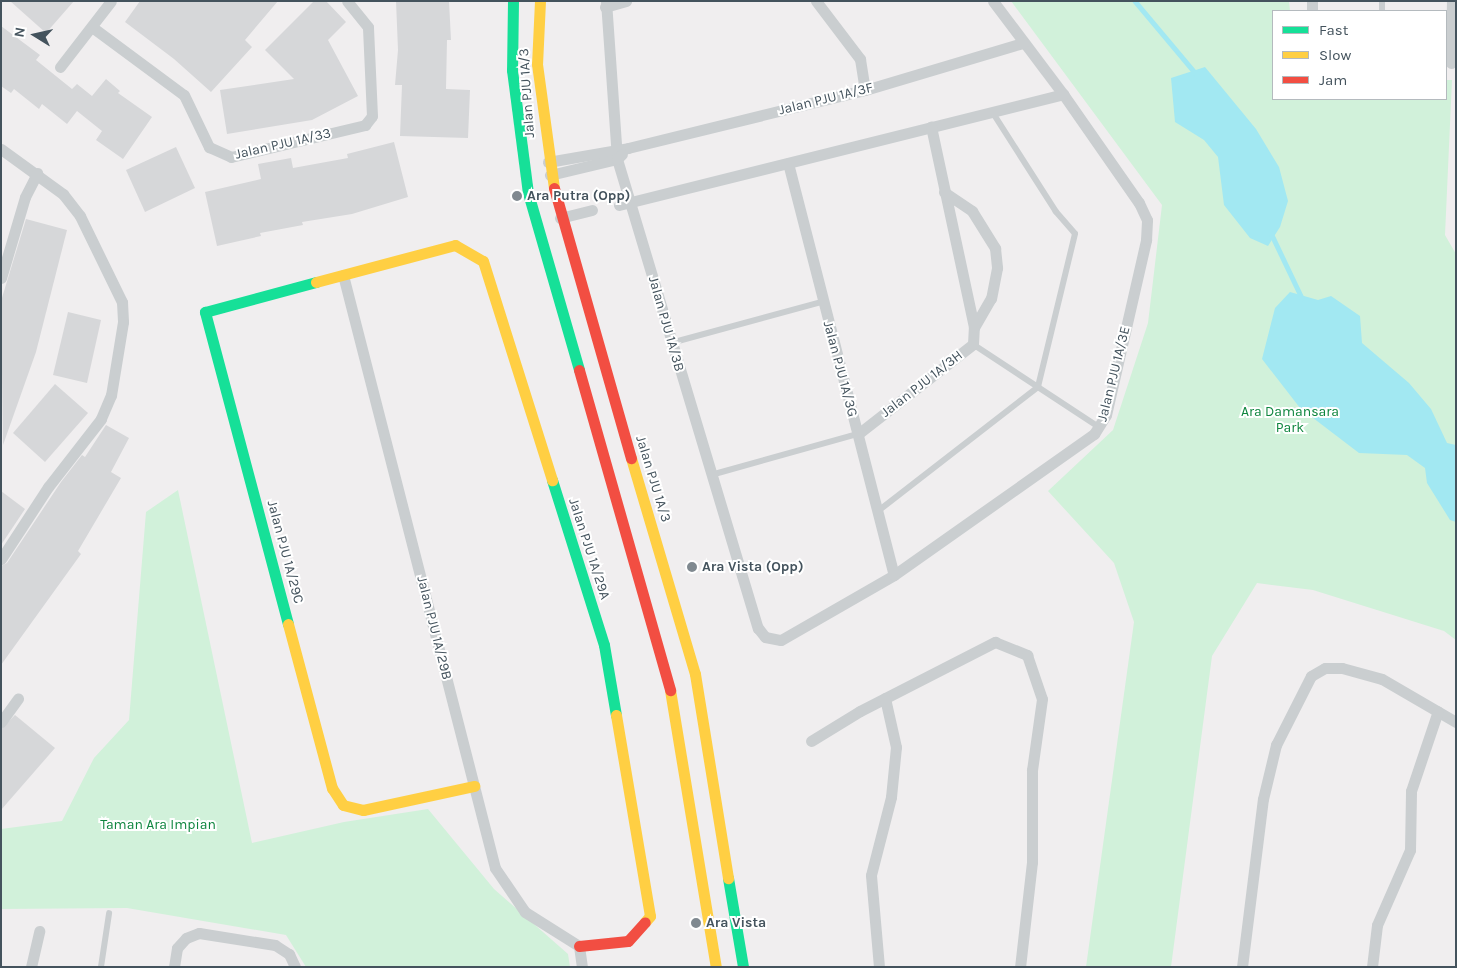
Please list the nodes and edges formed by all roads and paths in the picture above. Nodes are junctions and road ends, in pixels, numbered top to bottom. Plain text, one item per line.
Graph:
1 (111, 1) edge
2 (347, 1) edge
3 (513, 1) edge
4 (540, 1) edge
5 (626, 1) edge
6 (816, 1) edge
7 (993, 1) edge
8 (1452, 1) edge
9 (606, 4) edge
10 (92, 27) junction
11 (1023, 43) junction
12 (1451, 63) edge
13 (60, 67) dead end
14 (865, 90) junction
15 (1063, 94) junction
16 (992, 112) junction
17 (931, 127) junction
18 (1, 149) edge
19 (615, 154) junction
20 (548, 162) junction
21 (788, 163) junction
22 (36, 173) junction
23 (550, 174) junction
24 (944, 192) junction
25 (625, 203) junction
26 (592, 210) dead end
27 (560, 218) junction
28 (343, 275) junction
29 (1, 278) edge
30 (822, 302) junction
31 (974, 327) junction
32 (671, 343) junction
33 (973, 344) junction
34 (1038, 387) junction
35 (1100, 428) junction
36 (858, 434) junction
37 (711, 475) junction
38 (877, 512) junction
39 (1, 559) edge
40 (894, 576) junction
41 (765, 638) joint
42 (885, 698) junction
43 (18, 699) dead end
44 (1438, 711) junction
45 (1, 722) edge
46 (1456, 722) edge
47 (811, 741) dead end
48 (474, 786) junction
49 (109, 914) dead end
50 (39, 931) dead end
51 (579, 946) junction
52 (31, 967) edge
53 (101, 967) edge
54 (174, 967) edge
55 (295, 967) edge
56 (582, 967) edge
57 (716, 967) edge
58 (743, 967) edge
59 (879, 967) edge
60 (1020, 967) edge
61 (1242, 967) edge
62 (1372, 967) edge

1 - 10 street
2 - 10 street, Jalan PJU 1A/33
3 - 57 street, Jalan PJU 1A/3
4 - 20 street, Jalan PJU 1A/3
5 - 9 street
6 - 14 street
7 - 11 street, Jalan PJU 1A/3E
8 - 12 street
9 - 19 street, Jalan PJU 1A/3B
10 - 13 street
11 - 14 street, Jalan PJU 1A/3F
11 - 15 street, Jalan PJU 1A/3E
14 - 19 street, Jalan PJU 1A/3F
15 - 16 street
15 - 35 street, Jalan PJU 1A/3E
16 - 17 street
16 - 34 lane
17 - 21 street
17 - 24 street, Jalan PJU 1A/3H
18 - 22 street
19 - 20 street, Jalan PJU 1A/3F
19 - 23 street, Jalan PJU 1A/3F
19 - 25 street, Jalan PJU 1A/3B
20 - 23 street, Jalan PJU 1A/3
21 - 25 street
21 - 30 street, Jalan PJU 1A/3G
22 - 29 street
22 - 39 street
23 - 27 street, Jalan PJU 1A/3
24 - 31 street, Jalan PJU 1A/3H
24 - 31 street, Jalan PJU 1A/3H
25 - 32 street, Jalan PJU 1A/3B
26 - 27 street
27 - 58 street, Jalan PJU 1A/3
28 - 48 street, Jalan PJU 1A/29B
28 - 48 street, Jalan PJU 1A/29C
28 - 51 street, Jalan PJU 1A/29A
30 - 32 lane
30 - 36 street, Jalan PJU 1A/3G
31 - 33 street, Jalan PJU 1A/3H
32 - 37 street, Jalan PJU 1A/3B
33 - 34 lane
33 - 36 street, Jalan PJU 1A/3H
34 - 35 lane
34 - 38 lane
35 - 40 street, Jalan PJU 1A/3E
36 - 37 lane
36 - 38 street, Jalan PJU 1A/3G
37 - 41 street, Jalan PJU 1A/3B
38 - 40 street, Jalan PJU 1A/3G
40 - 41 street, Jalan PJU 1A/3E
42 - 47 street
42 - 59 street
42 - 60 street
43 - 45 street
44 - 46 street
44 - 61 street
44 - 62 street
48 - 51 street, Jalan PJU 1A/29B
49 - 53 lane
50 - 52 street
51 - 56 street
54 - 55 street

